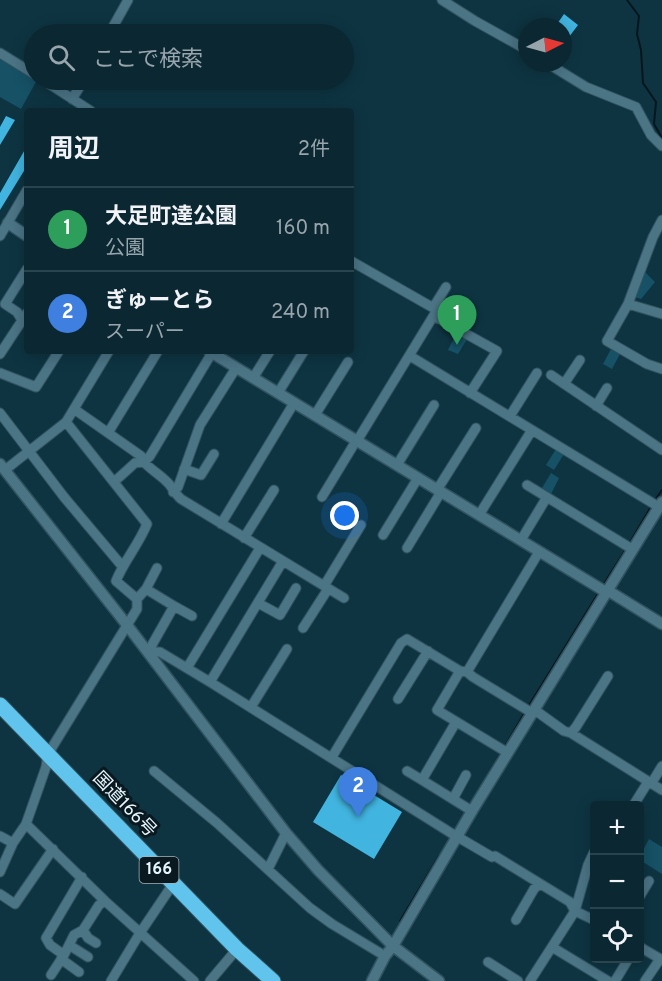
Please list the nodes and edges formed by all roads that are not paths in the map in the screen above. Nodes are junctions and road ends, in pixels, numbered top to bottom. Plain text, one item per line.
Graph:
1 (128, 0) edge
2 (442, 0) edge
3 (115, 24) edge
4 (518, 45) edge
5 (0, 53) edge
6 (24, 68) edge
7 (562, 72) edge
8 (56, 90) edge
9 (79, 90) edge
10 (73, 104) edge
11 (662, 146) edge
12 (24, 194) edge
13 (4, 220) edge
14 (662, 220) edge
15 (24, 234) edge
16 (0, 236) edge
17 (354, 263) edge
18 (24, 273) edge
19 (446, 287) dead end
20 (3, 303) edge
21 (628, 304) junction
22 (434, 312) junction
23 (662, 314) edge
24 (24, 315) edge
25 (24, 318) edge
26 (0, 354) edge
27 (57, 354) edge
28 (107, 354) edge
29 (157, 354) edge
30 (211, 354) edge
31 (215, 354) edge
32 (268, 354) edge
33 (302, 354) edge
34 (410, 356) junction
35 (580, 360) dead end
36 (348, 362) dead end
37 (236, 368) junction
38 (662, 369) edge
39 (537, 372) dead end
40 (0, 373) edge
41 (551, 375) dead end
42 (253, 378) junction
43 (564, 384) junction
44 (607, 388) dead end
45 (278, 393) junction
46 (470, 393) junction
47 (294, 403) junction
48 (434, 405) dead end
49 (596, 406) junction
50 (74, 409) junction
51 (0, 412) edge
52 (315, 416) junction
53 (510, 416) junction
54 (66, 422) junction
55 (476, 428) dead end
56 (532, 430) junction
57 (108, 433) junction
58 (357, 441) junction
59 (662, 450) edge
60 (30, 451) junction
61 (214, 454) dead end
62 (144, 462) junction
63 (397, 465) junction
64 (2, 467) edge
65 (184, 469) junction
66 (418, 478) junction
67 (114, 482) junction
68 (527, 485) dead end
69 (274, 490) dead end
70 (439, 491) junction
71 (172, 492) junction
72 (322, 497) dead end
73 (547, 497) junction
74 (657, 504) edge
75 (479, 515) junction
76 (221, 524) junction
77 (361, 525) dead end
78 (383, 535) dead end
79 (244, 538) junction
80 (520, 540) junction
81 (629, 547) junction
82 (260, 548) junction
83 (407, 548) dead end
84 (539, 552) junction
85 (283, 561) junction
86 (122, 566) junction
87 (157, 568) dead end
88 (326, 587) junction
89 (296, 588) dead end
90 (146, 590) junction
91 (604, 590) junction
92 (344, 598) dead end
93 (137, 599) junction
94 (258, 603) junction
95 (174, 606) junction
96 (192, 616) dead end
97 (662, 624) edge
98 (127, 625) junction
99 (303, 628) dead end
100 (287, 649) dead end
101 (428, 651) junction
102 (148, 652) junction
103 (187, 668) junction
104 (464, 671) junction
105 (608, 676) dead end
106 (210, 682) junction
107 (398, 699) dead end
108 (251, 707) junction
109 (529, 711) junction
110 (2, 712) edge
111 (456, 722) junction
112 (571, 733) junction
113 (504, 751) junction
114 (48, 754) junction
115 (332, 757) junction
116 (662, 766) edge
117 (154, 771) dead end
118 (407, 771) dead end
119 (466, 775) dead end
120 (422, 780) junction
121 (650, 783) junction
122 (662, 790) edge
123 (453, 799) junction
124 (637, 801) edge
125 (470, 809) junction
126 (26, 824) junction
127 (286, 833) junction
128 (454, 835) junction
129 (0, 836) edge
130 (13, 843) junction
131 (53, 849) junction
132 (593, 855) edge
133 (268, 869) junction
134 (0, 872) edge
135 (82, 877) junction
136 (649, 881) dead end
137 (173, 884) junction
138 (539, 884) junction
139 (644, 888) edge
140 (0, 894) edge
141 (105, 901) junction
142 (575, 911) junction
143 (590, 918) edge
144 (516, 920) dead end
145 (83, 930) junction
146 (140, 933) junction
147 (96, 943) dead end
148 (69, 945) junction
149 (393, 946) junction
150 (552, 947) junction
151 (237, 949) junction
152 (644, 949) edge
153 (385, 956) junction
154 (62, 957) junction
155 (88, 957) dead end
156 (660, 957) edge
157 (488, 962) dead end
158 (626, 963) edge
159 (79, 972) dead end
160 (51, 975) dead end
161 (111, 981) edge
162 (194, 981) edge
163 (210, 981) edge
164 (273, 981) edge
165 (372, 981) edge
166 (439, 981) edge
167 (518, 981) edge
168 (530, 981) edge
169 (608, 981) edge
170 (615, 981) edge
171 (645, 981) edge

1 - 3 street
2 - 4 street
5 - 6 street
7 - 11 street
8 - 10 street
9 - 10 street
12 - 13 street
13 - 15 street
13 - 16 street
14 - 21 street
17 - 22 street
18 - 20 street
19 - 22 street
20 - 24 street
21 - 23 street
21 - 38 street
22 - 34 street
22 - 46 street
25 - 26 street
27 - 40 street
28 - 50 street
29 - 57 street
30 - 62 street
31 - 37 street
32 - 42 street
33 - 45 street
34 - 46 street
34 - 58 street
35 - 43 street
36 - 52 street
37 - 42 street
37 - 65 street
39 - 53 street
41 - 43 street
42 - 45 street
43 - 49 street
44 - 49 street
45 - 47 street
46 - 53 street
47 - 52 street
47 - 76 street
48 - 63 street
49 - 59 street
50 - 54 street
50 - 57 street
51 - 60 street
52 - 58 street
53 - 56 street
54 - 60 street
54 - 67 street
55 - 70 street
56 - 74 street
56 - 75 street
57 - 62 street
58 - 63 street
58 - 72 street
60 - 64 street
60 - 86 street
61 - 65 street
62 - 67 street
62 - 71 street
63 - 66 street
64 - 98 street
65 - 71 street
66 - 70 street
66 - 78 street
67 - 86 street
68 - 73 street
69 - 79 street
70 - 75 street
70 - 83 street
71 - 76 street
73 - 80 street
73 - 81 street
74 - 81 street
75 - 80 street
76 - 79 street
77 - 88 street
79 - 82 street
80 - 84 street
81 - 91 street
82 - 85 street
82 - 103 street
84 - 91 street
84 - 104 street
85 - 88 street
85 - 94 street
86 - 93 street
87 - 90 street
88 - 92 street
88 - 99 street
89 - 94 street
90 - 93 street
90 - 95 street
91 - 97 street
91 - 109 street
93 - 98 street
94 - 106 street
95 - 96 street
95 - 102 street
98 - 102 street
98 - 114 street
100 - 108 street
101 - 104 street
101 - 107 street
101 - 115 street
102 - 103 street
102 - 127 street
103 - 106 street
104 - 109 street
104 - 111 street
105 - 112 street
106 - 108 street
108 - 115 street
109 - 112 street
109 - 113 street
110 - 114 highway, 国道166号 / 166
111 - 113 street
111 - 120 street
112 - 121 street
113 - 125 street
114 - 126 street
114 - 137 highway, 国道166号 / 166
115 - 128 street
116 - 121 street
117 - 133 street
118 - 120 street
119 - 123 street
120 - 123 street
121 - 122 street
121 - 124 street
123 - 125 street
125 - 128 street
126 - 130 street
126 - 131 street
127 - 133 street
127 - 149 street
128 - 138 street
128 - 149 street
129 - 130 street
130 - 134 street
131 - 135 street
131 - 140 street
132 - 142 street
133 - 153 street
135 - 141 street
135 - 154 street
136 - 139 street
137 - 146 street
137 - 151 highway, 国道166号 / 166
138 - 142 street
138 - 144 street
141 - 145 street
141 - 146 street
142 - 143 street
142 - 150 street
145 - 147 street
145 - 148 street
146 - 161 street
146 - 162 street
148 - 154 street
148 - 155 street
149 - 153 street
149 - 166 street
150 - 168 street
150 - 169 street
151 - 163 street
151 - 164 highway, 国道166号 / 166
152 - 156 street
153 - 165 street
154 - 159 street
154 - 160 street
156 - 171 street
157 - 167 street
158 - 170 street

